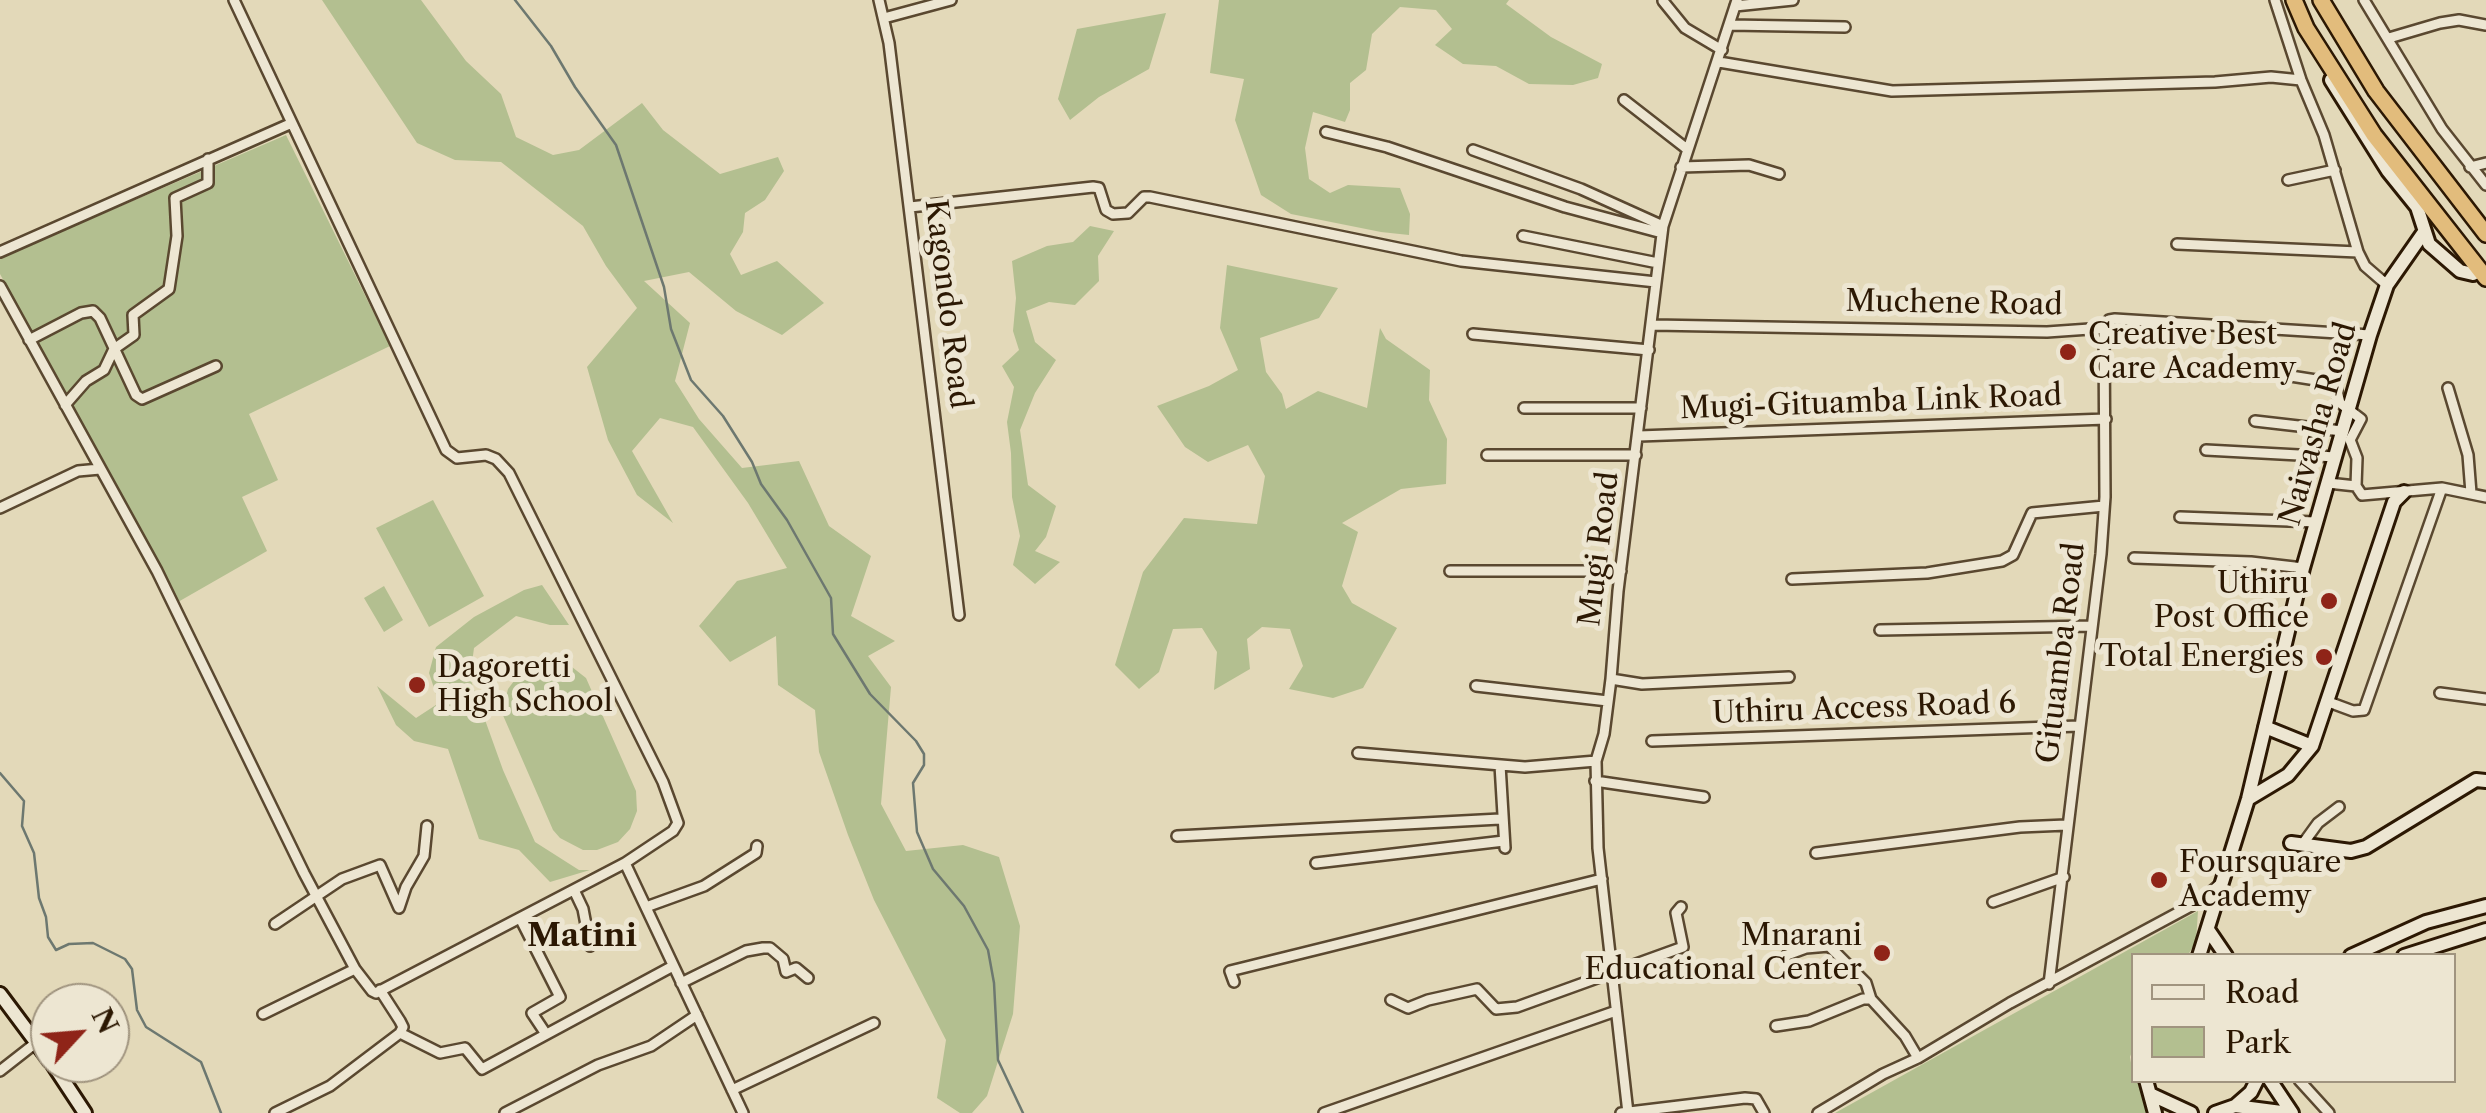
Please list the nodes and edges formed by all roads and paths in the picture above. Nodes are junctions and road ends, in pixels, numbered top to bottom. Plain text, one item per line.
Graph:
1 (234, 0) edge
2 (879, 0) edge
3 (951, 0) edge
4 (1664, 0) edge
5 (1793, 0) edge
6 (2275, 0) edge
7 (2294, 0) edge
8 (2321, 0) edge
9 (2364, 0) edge
10 (1736, 3) edge
11 (884, 18) junction
12 (1730, 26) junction
13 (2486, 26) edge
14 (1845, 27) dead end
15 (2306, 28) junction
16 (2389, 38) junction
17 (1722, 50) junction
18 (1719, 62) junction
19 (2301, 80) junction
20 (1624, 100) dead end
21 (292, 123) junction
22 (1326, 132) dead end
23 (1687, 149) junction
24 (1473, 150) dead end
25 (208, 159) junction
26 (2486, 163) edge
27 (2470, 166) junction
28 (1681, 168) junction
29 (2335, 170) junction
30 (1779, 174) dead end
31 (2288, 180) dead end
32 (2486, 185) edge
33 (910, 207) junction
34 (2479, 221) edge
35 (1663, 229) junction
36 (2424, 232) junction
37 (1524, 236) dead end
38 (2177, 244) dead end
39 (0, 252) edge
40 (2358, 252) junction
41 (1658, 263) junction
42 (2482, 274) edge
43 (1656, 282) junction
44 (2387, 285) junction
45 (0, 286) edge
46 (1652, 325) junction
47 (2104, 328) junction
48 (1472, 334) dead end
49 (2370, 334) junction
50 (29, 340) junction
51 (114, 349) junction
52 (1649, 350) junction
53 (216, 366) dead end
54 (2278, 374) dead end
55 (2448, 388) dead end
56 (65, 405) junction
57 (2348, 407) junction
58 (1524, 408) dead end
59 (1641, 408) junction
60 (2106, 419) junction
61 (2255, 421) dead end
62 (2342, 431) junction
63 (1639, 436) junction
64 (89, 450) junction
65 (2206, 450) dead end
66 (1487, 455) dead end
67 (1636, 455) junction
68 (2336, 457) junction
69 (100, 469) junction
70 (78, 471) junction
71 (2328, 483) junction
72 (2356, 486) junction
73 (2442, 488) junction
74 (2404, 492) junction
75 (2471, 493) junction
76 (2486, 497) edge
77 (2104, 506) junction
78 (0, 508) edge
79 (2180, 517) dead end
80 (2316, 522) junction
81 (2134, 558) dead end
82 (2303, 568) junction
83 (1450, 571) dead end
84 (1621, 571) junction
85 (1792, 579) dead end
86 (959, 615) dead end
87 (2092, 626) junction
88 (1880, 630) dead end
89 (1789, 678) dead end
90 (1611, 679) junction
91 (1476, 686) dead end
92 (2440, 693) dead end
93 (2326, 700) junction
94 (2486, 700) edge
95 (1608, 701) junction
96 (2078, 726) junction
97 (2265, 727) junction
98 (1652, 741) dead end
99 (2312, 746) junction
100 (1358, 754) dead end
101 (1596, 762) junction
102 (1500, 765) junction
103 (1595, 780) junction
104 (2486, 781) edge
105 (1704, 797) dead end
106 (2248, 799) junction
107 (2339, 807) dead end
108 (1500, 819) junction
109 (1392, 825) junction
110 (2066, 825) junction
111 (427, 826) dead end
112 (1250, 826) dead end
113 (1178, 836) dead end
114 (2296, 844) joint
115 (757, 846) dead end
116 (1816, 854) dead end
117 (625, 863) junction
118 (1316, 864) dead end
119 (2064, 877) junction
120 (1602, 879) junction
121 (2222, 883) junction
122 (574, 890) junction
123 (316, 896) junction
124 (1993, 902) dead end
125 (2486, 906) edge
126 (646, 907) junction
127 (1681, 907) dead end
128 (520, 918) junction
129 (275, 924) dead end
130 (2209, 927) junction
131 (2485, 931) edge
132 (2394, 936) junction
133 (590, 946) dead end
134 (2200, 953) edge
135 (2210, 953) edge
136 (2224, 953) edge
137 (2357, 953) edge
138 (2402, 953) edge
139 (2413, 953) edge
140 (1787, 955) dead end
141 (674, 966) junction
142 (355, 969) junction
143 (1612, 974) junction
144 (808, 978) dead end
145 (1234, 982) dead end
146 (681, 983) junction
147 (2049, 984) junction
148 (380, 990) junction
149 (0, 994) edge
150 (1871, 999) junction
151 (1391, 1000) dead end
152 (1616, 1011) junction
153 (264, 1014) dead end
154 (697, 1015) junction
155 (874, 1023) dead end
156 (1776, 1026) dead end
157 (30, 1033) edge
158 (400, 1033) junction
159 (546, 1034) junction
160 (30, 1047) edge
161 (1918, 1058) junction
162 (0, 1071) edge
163 (65, 1083) edge
164 (2147, 1083) edge
165 (2256, 1083) edge
166 (2272, 1083) edge
167 (2302, 1083) edge
168 (732, 1090) junction
169 (2152, 1095) junction
170 (2235, 1106) junction
171 (741, 1112) edge
172 (1625, 1112) edge
173 (85, 1113) edge
174 (276, 1113) edge
175 (505, 1113) edge
176 (1324, 1113) edge
177 (1764, 1113) edge
178 (1818, 1113) edge
179 (2155, 1113) edge
180 (2190, 1113) edge
181 (2215, 1113) edge
182 (2290, 1113) edge
183 (2329, 1113) edge

1 - 21 street
2 - 11 street, Kagondo Road
3 - 11 street
4 - 17 street
5 - 10 street
6 - 19 street
7 - 15 highway
8 - 34 highway
9 - 16 street
10 - 12 street, Mugi Road
11 - 33 street, Kagondo Road
12 - 14 street
12 - 17 street, Mugi Road
13 - 16 street
15 - 36 main road
15 - 42 highway
16 - 27 street
17 - 18 street, Mugi Road
18 - 19 street
18 - 23 street, Mugi Road
19 - 29 street
20 - 23 street
21 - 25 street
21 - 117 street
22 - 35 street
23 - 28 street, Mugi Road
24 - 35 street
25 - 39 street
25 - 51 street
26 - 27 street
27 - 32 street
28 - 30 street
28 - 35 street, Mugi Road
29 - 31 street
29 - 40 street
33 - 43 street
33 - 86 street, Kagondo Road
35 - 41 street, Mugi Road
36 - 42 main road
36 - 44 main road, Naivasha Road
37 - 41 street
38 - 40 street
40 - 44 street
41 - 43 street, Mugi Road
43 - 46 street, Mugi Road
44 - 49 main road, Naivasha Road
45 - 50 street
46 - 47 street, Muchene Road
46 - 52 street, Mugi Road
47 - 49 street, Muchene Road
47 - 60 street, Gituamba Road
48 - 52 street
49 - 57 main road, Naivasha Road
50 - 51 street
50 - 56 street
51 - 53 street
51 - 56 street
52 - 59 street, Mugi Road
54 - 57 street
55 - 75 street
56 - 64 street
57 - 62 main road, Naivasha Road
57 - 72 street
58 - 59 street
59 - 63 street, Mugi Road
60 - 63 street, Mugi-Gituamba Link Road
60 - 77 street, Gituamba Road
61 - 62 street
62 - 68 main road, Naivasha Road
63 - 67 street, Mugi Road
64 - 69 street
64 - 70 street
65 - 68 street
66 - 67 street
67 - 84 street, Mugi Road
68 - 71 main road, Naivasha Road
69 - 70 street
69 - 123 street
70 - 78 street
71 - 72 street
71 - 80 main road, Naivasha Road
72 - 74 street
73 - 74 street
73 - 75 street
73 - 93 street
74 - 93 main road
75 - 76 street
77 - 85 street
77 - 87 street, Gituamba Road
79 - 80 street
80 - 82 main road, Naivasha Road
81 - 82 street
82 - 97 main road, Naivasha Road
83 - 84 street
84 - 90 street, Mugi Road
87 - 88 street
87 - 96 street, Gituamba Road
89 - 90 street
90 - 95 street, Mugi Road
91 - 95 street
92 - 94 street
93 - 99 main road
95 - 101 street, Mugi Road
96 - 98 street, Uthiru Access Road 6
96 - 110 street, Gituamba Road
97 - 99 main road
97 - 106 main road, Naivasha Road
99 - 106 main road
100 - 102 street
101 - 102 street
101 - 103 street, Mugi Road
102 - 108 street
103 - 105 street
103 - 120 street, Mugi Road
104 - 114 main road
106 - 121 main road, Naivasha Road
107 - 114 street
108 - 109 street
108 - 118 street
109 - 112 street
109 - 113 street
110 - 116 street
110 - 119 street, Gituamba Road
111 - 123 street
115 - 126 street
117 - 122 street
117 - 126 street
119 - 124 street
119 - 147 street, Gituamba Road
120 - 143 street, Mugi Road
120 - 145 street
121 - 130 main road, Naivasha Road
121 - 147 street
122 - 128 street
122 - 133 street
123 - 129 street
123 - 142 street
125 - 132 main road
126 - 141 street
127 - 143 street
128 - 148 street
128 - 159 street
130 - 134 main road
130 - 135 main road
130 - 136 main road
131 - 139 main road
132 - 137 main road
132 - 138 main road
140 - 150 street
141 - 146 street
141 - 159 street
142 - 148 street
142 - 153 street
143 - 151 street
143 - 152 street, Mugi Road
144 - 146 street
146 - 154 street
147 - 161 street
148 - 158 street
149 - 157 main road
150 - 156 street
150 - 161 street
152 - 172 street, Mugi Road
152 - 176 street
154 - 168 street
154 - 175 street
155 - 168 street
158 - 159 street
158 - 174 street
160 - 162 street
161 - 178 street
163 - 173 main road
164 - 169 main road
165 - 170 main road
166 - 182 main road
167 - 183 street
168 - 171 street
169 - 179 main road
169 - 180 main road
170 - 181 main road
170 - 182 main road
172 - 177 street

